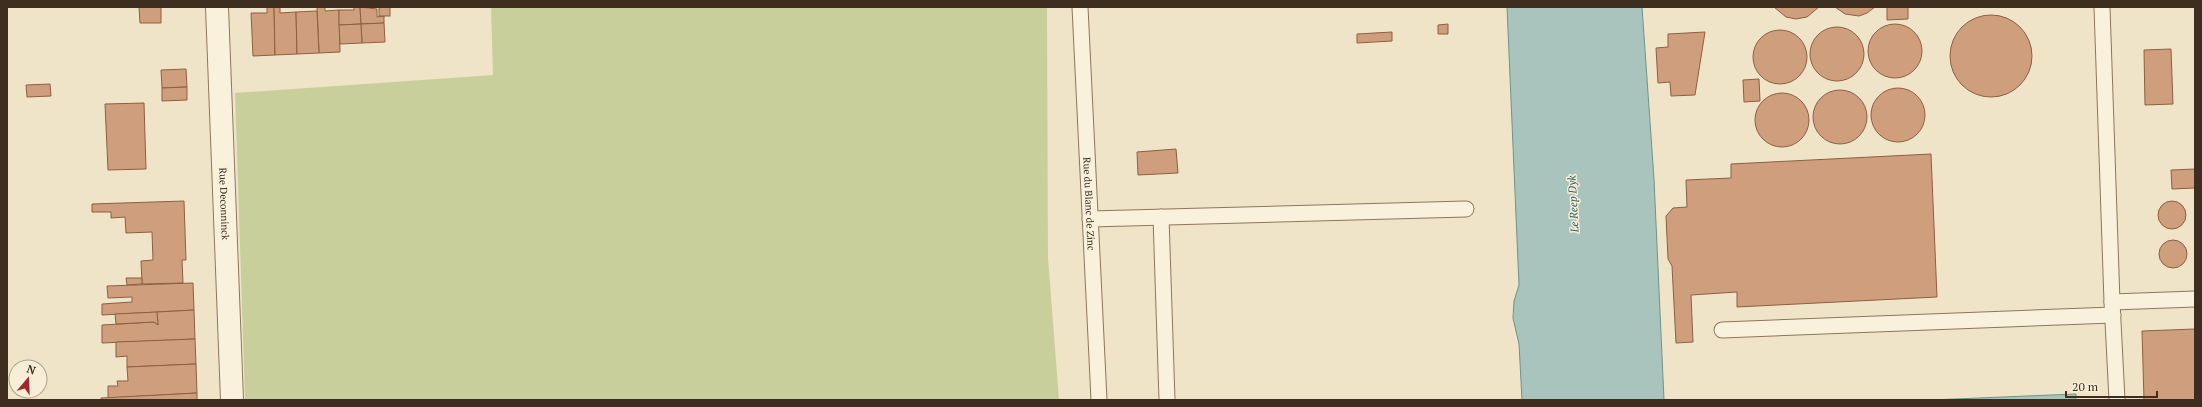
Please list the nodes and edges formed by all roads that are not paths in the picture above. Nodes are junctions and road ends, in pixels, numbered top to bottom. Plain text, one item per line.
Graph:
1 (216, 7) edge
2 (1080, 7) edge
3 (2102, 7) edge
4 (1466, 209) dead end
5 (1161, 218) junction
6 (1090, 219) junction
7 (2195, 299) edge
8 (2112, 309) junction
9 (1722, 330) dead end
10 (232, 400) edge
11 (1098, 400) edge
12 (1166, 400) edge
13 (2117, 400) edge

1 - 10 street, Rue Deconninck
2 - 6 lane, Rue du Blanc de Zinc
3 - 8 lane
4 - 5 lane
5 - 6 lane
5 - 12 lane
6 - 11 lane, Rue du Blanc de Zinc
7 - 8 lane
8 - 9 lane
8 - 13 lane

